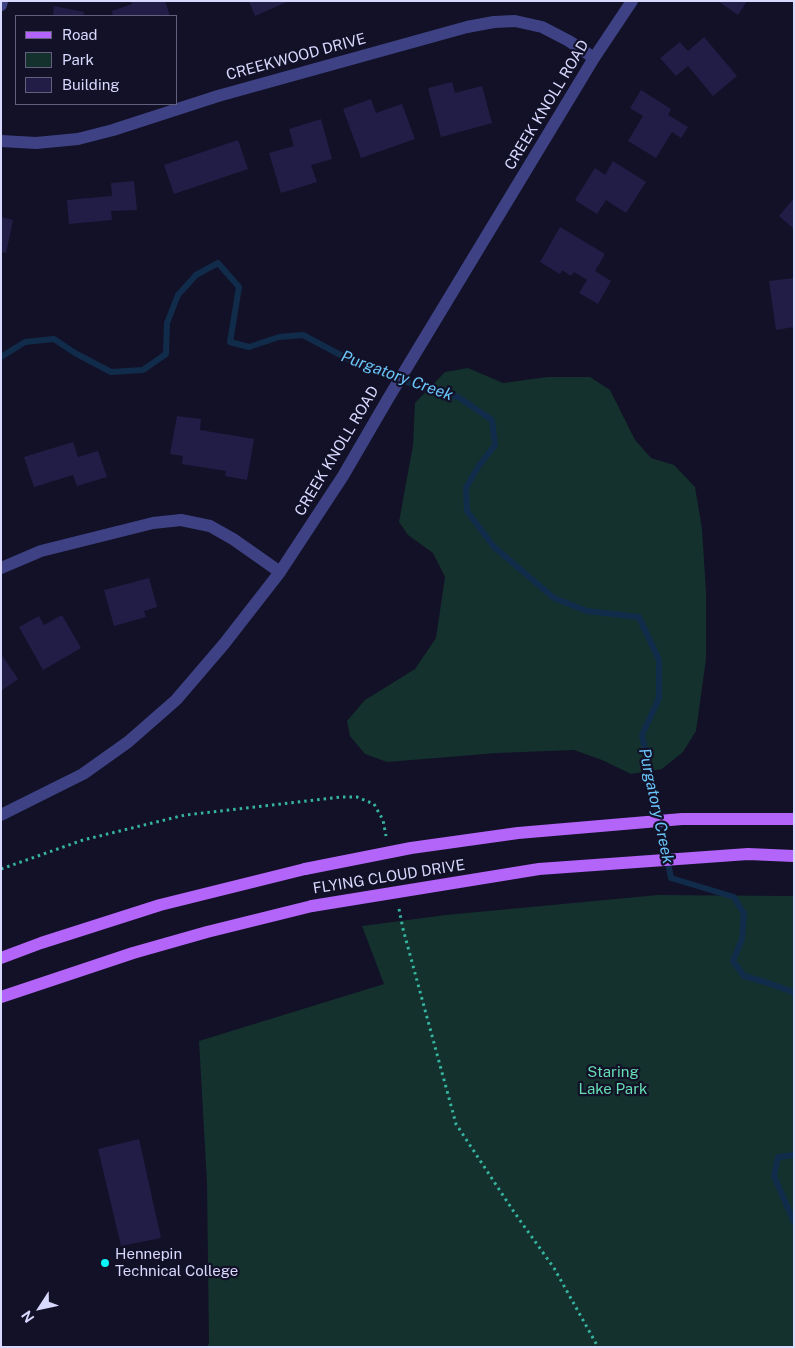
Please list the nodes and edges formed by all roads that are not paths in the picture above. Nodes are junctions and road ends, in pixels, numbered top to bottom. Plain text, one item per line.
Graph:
1 (632, 1) edge
2 (594, 58) junction
3 (1, 141) edge
4 (1, 568) edge
5 (280, 572) junction
6 (1, 815) edge
7 (794, 819) edge
8 (794, 856) edge
9 (1, 958) edge
10 (1, 997) edge

1 - 2 street, CREEK KNOLL ROAD
2 - 3 street, CREEKWOOD DRIVE
2 - 5 street, CREEK KNOLL ROAD
4 - 5 street
5 - 6 street, CREEK KNOLL ROAD
7 - 9 main road, FLYING CLOUD DRIVE, bridge
8 - 10 main road, FLYING CLOUD DRIVE, bridge

